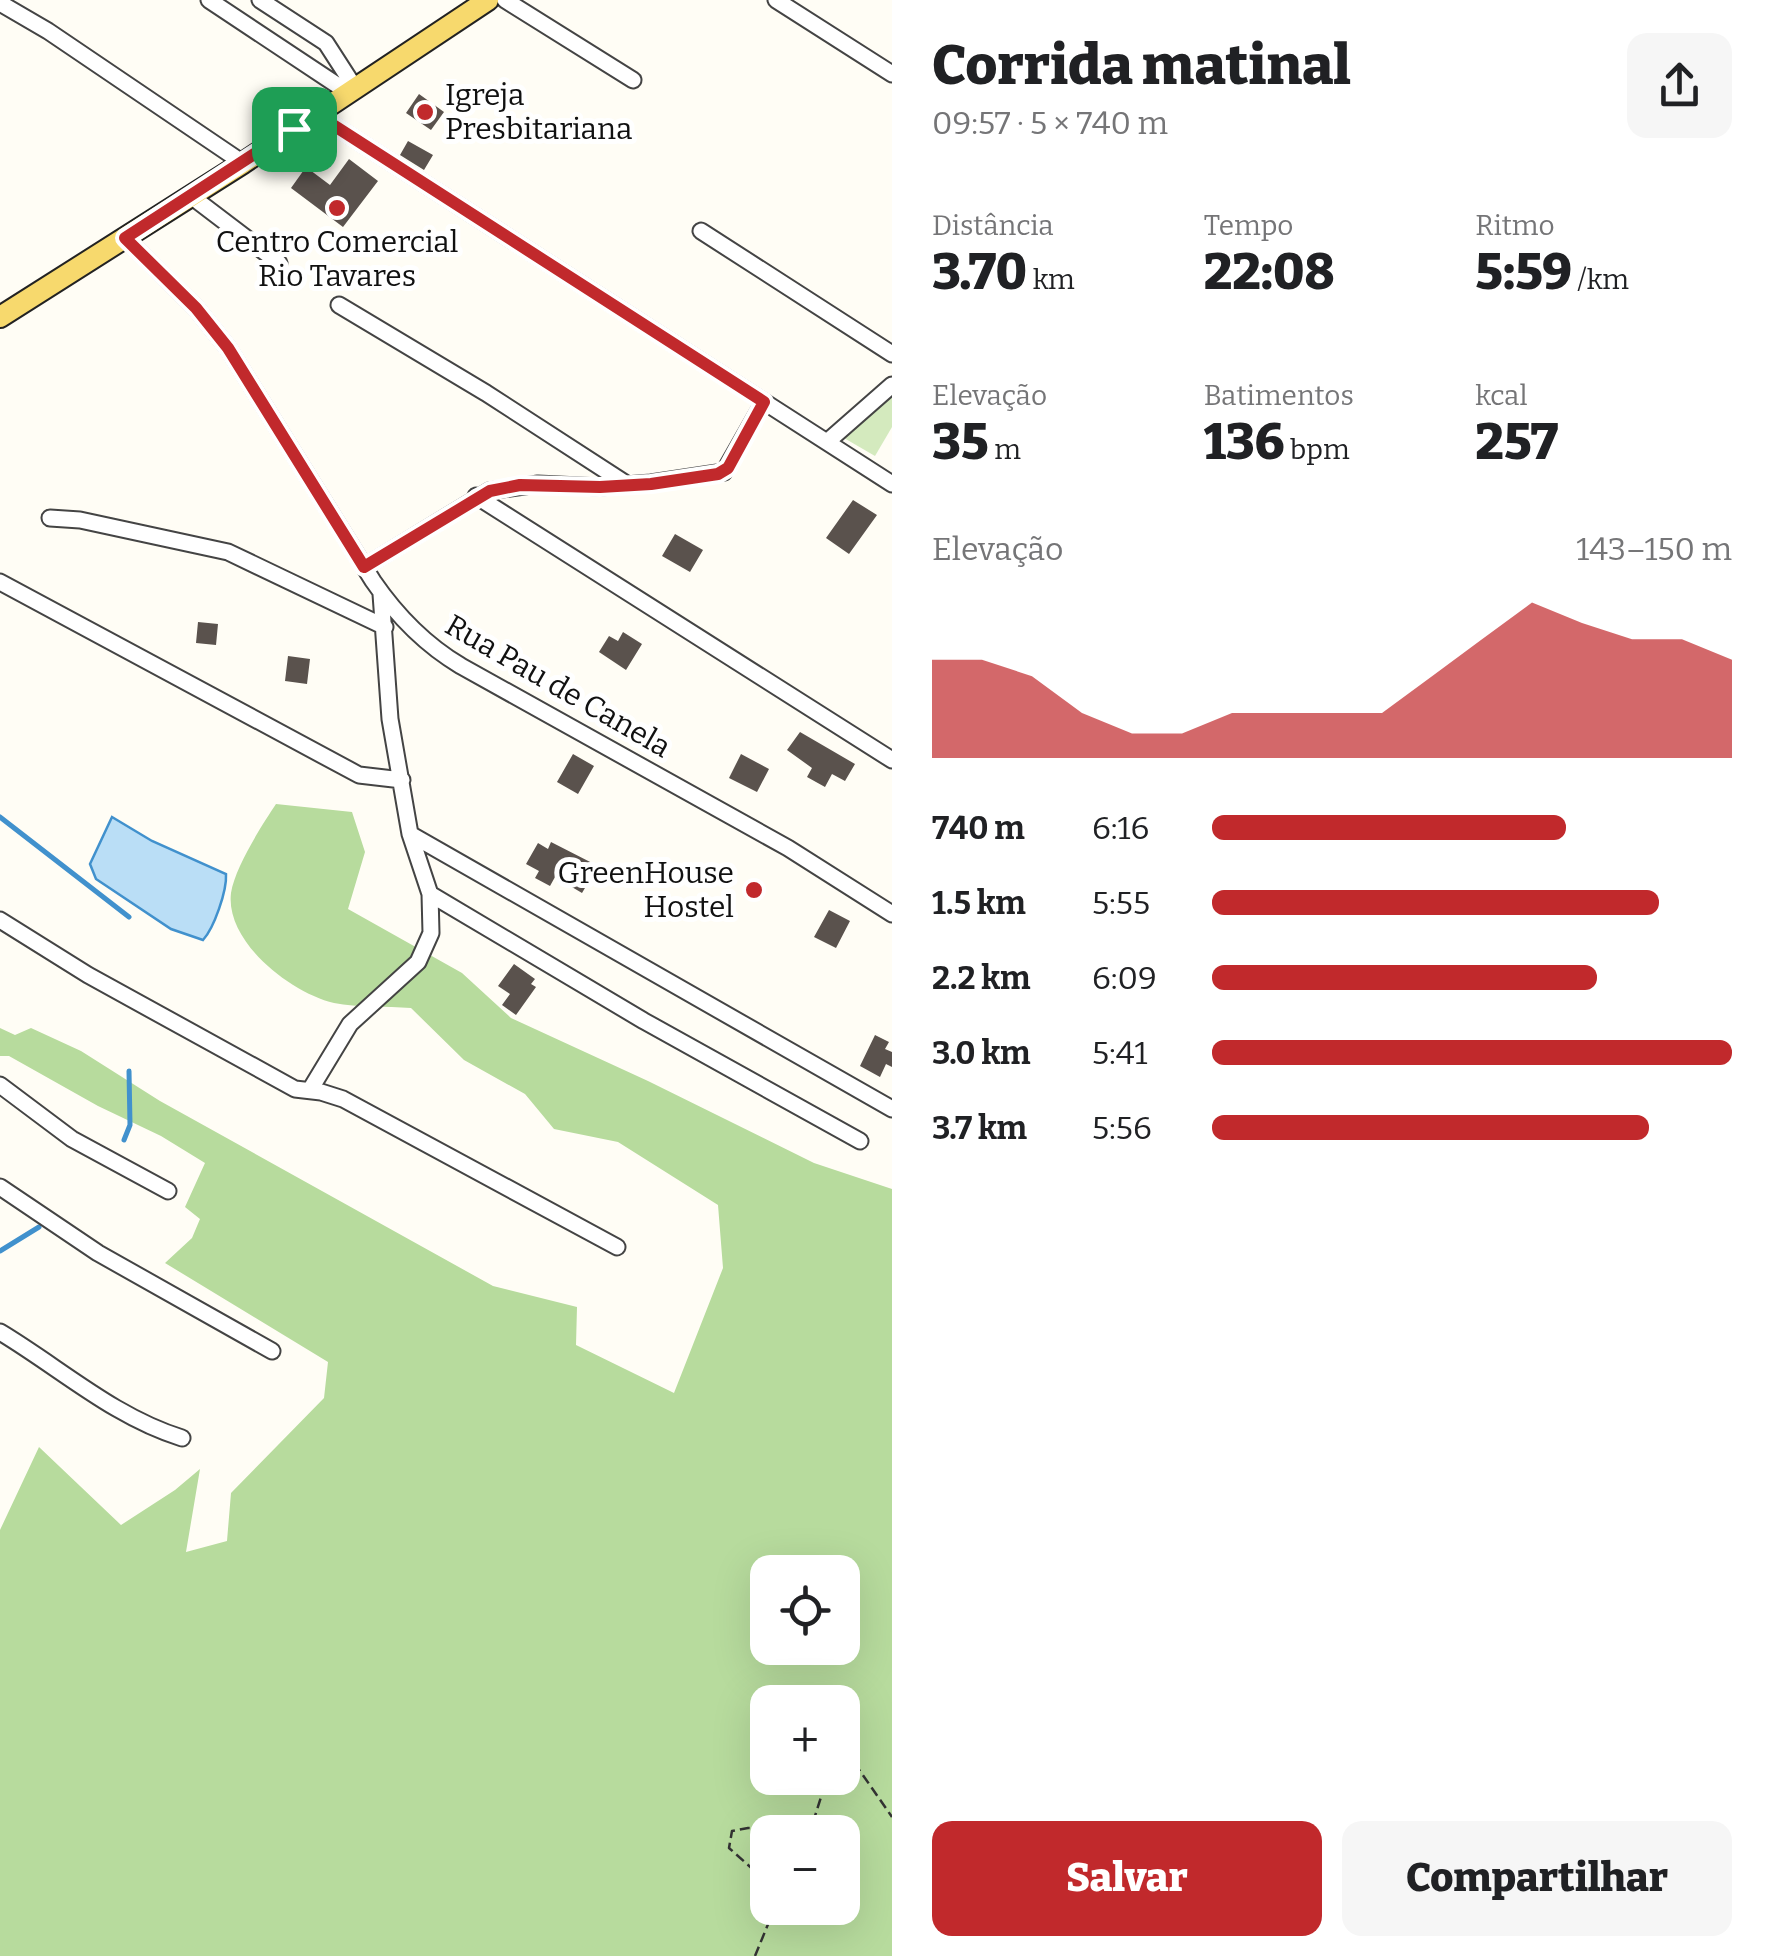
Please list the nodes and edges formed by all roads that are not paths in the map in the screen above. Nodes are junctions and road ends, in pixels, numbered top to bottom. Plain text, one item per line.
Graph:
1 (209, 0) edge
2 (260, 0) edge
3 (505, 0) edge
4 (776, 0) edge
5 (475, 3) edge
6 (0, 4) edge
7 (892, 74) edge
8 (632, 80) dead end
9 (352, 91) junction
10 (316, 114) junction
11 (243, 163) junction
12 (191, 196) junction
13 (701, 231) dead end
14 (125, 238) junction
15 (279, 263) dead end
16 (339, 306) dead end
17 (0, 317) edge
18 (892, 354) edge
19 (892, 385) edge
20 (764, 402) junction
21 (827, 442) junction
22 (628, 484) junction
23 (892, 484) edge
24 (476, 496) junction
25 (50, 518) dead end
26 (364, 567) junction
27 (0, 582) edge
28 (382, 594) junction
29 (385, 627) junction
30 (892, 760) edge
31 (402, 780) junction
32 (410, 834) junction
33 (430, 894) junction
34 (892, 914) edge
35 (0, 920) edge
36 (0, 1085) edge
37 (310, 1090) junction
38 (892, 1109) edge
39 (860, 1141) dead end
40 (0, 1187) edge
41 (168, 1191) dead end
42 (617, 1247) dead end
43 (0, 1332) edge
44 (272, 1352) dead end
45 (182, 1438) dead end

1 - 9 street
2 - 9 street
3 - 8 street
4 - 7 street
5 - 9 main road
6 - 11 street
9 - 10 main road
10 - 11 main road
10 - 20 street
11 - 12 main road
12 - 14 main road
12 - 15 street
13 - 18 street
14 - 17 main road
14 - 26 street, Rua Pau de Canela
16 - 22 street
19 - 21 street
20 - 21 street
20 - 22 street
21 - 23 street
22 - 24 street
24 - 26 street
24 - 30 street
25 - 29 street
26 - 28 street, Rua Pau de Canela
27 - 31 street
28 - 29 street
28 - 34 street, Rua Pau de Canela
29 - 31 street
31 - 32 street
32 - 33 street
32 - 38 street
33 - 37 street
33 - 39 street
35 - 37 street
36 - 41 street
37 - 42 street
40 - 44 street
43 - 45 street

